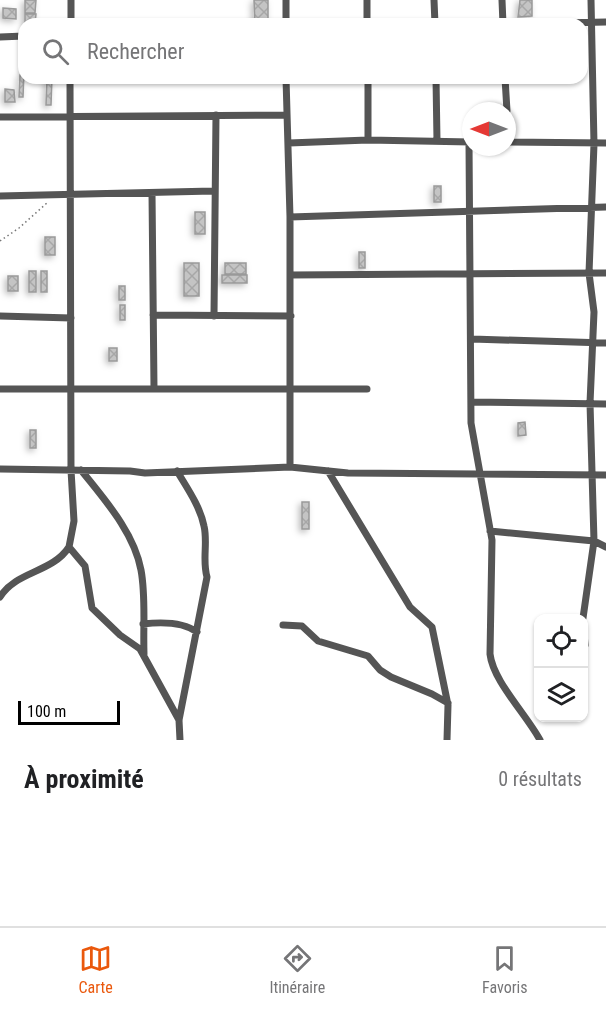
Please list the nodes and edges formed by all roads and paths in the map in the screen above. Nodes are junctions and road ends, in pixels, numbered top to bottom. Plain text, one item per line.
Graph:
1 (71, 0) edge
2 (286, 0) edge
3 (367, 0) edge
4 (434, 0) edge
5 (502, 0) edge
6 (591, 0) edge
7 (70, 18) edge
8 (286, 18) edge
9 (367, 18) edge
10 (435, 18) edge
11 (503, 18) edge
12 (588, 22) edge
13 (591, 22) junction
14 (606, 22) edge
15 (18, 36) edge
16 (0, 37) edge
17 (70, 84) edge
18 (286, 84) edge
19 (368, 84) edge
20 (436, 84) edge
21 (505, 84) edge
22 (506, 102) edge
23 (216, 115) junction
24 (70, 116) junction
25 (286, 116) junction
26 (0, 117) edge
27 (368, 140) junction
28 (437, 141) junction
29 (462, 142) edge
30 (516, 142) edge
31 (289, 143) junction
32 (606, 143) edge
33 (594, 144) junction
34 (470, 156) edge
35 (213, 191) junction
36 (152, 193) junction
37 (0, 196) edge
38 (62, 196) junction
39 (71, 196) junction
40 (606, 207) edge
41 (590, 208) junction
42 (470, 211) junction
43 (290, 217) junction
44 (0, 242) edge
45 (470, 273) junction
46 (589, 273) junction
47 (606, 273) edge
48 (290, 276) junction
49 (153, 315) junction
50 (0, 316) edge
51 (214, 316) junction
52 (291, 316) junction
53 (71, 318) junction
54 (472, 339) junction
55 (593, 343) junction
56 (606, 343) edge
57 (71, 388) junction
58 (153, 388) junction
59 (0, 389) edge
60 (291, 389) junction
61 (367, 389) dead end
62 (471, 402) junction
63 (590, 403) junction
64 (606, 404) edge
65 (290, 467) junction
66 (0, 469) edge
67 (71, 470) junction
68 (81, 470) junction
69 (177, 471) junction
70 (328, 471) junction
71 (479, 473) junction
72 (593, 475) junction
73 (606, 475) edge
74 (490, 531) junction
75 (594, 541) junction
76 (69, 547) junction
77 (606, 547) edge
78 (0, 597) edge
79 (584, 614) edge
80 (143, 624) junction
81 (283, 625) dead end
82 (197, 632) junction
83 (144, 657) junction
84 (448, 703) junction
85 (179, 720) junction
86 (180, 740) edge
87 (447, 740) edge
88 (540, 740) edge

1 - 7 street
2 - 8 street
3 - 9 street
4 - 10 street
5 - 11 street
6 - 13 street
12 - 13 street
13 - 14 street
13 - 33 street
15 - 16 street
17 - 24 street
18 - 25 street
19 - 27 street
20 - 28 street
21 - 22 street
23 - 24 street
23 - 25 street
23 - 35 street
24 - 26 street
24 - 39 street
25 - 31 street
27 - 28 street
27 - 31 street
28 - 29 street
30 - 33 street
31 - 43 street
32 - 33 street
33 - 41 street
34 - 42 street
35 - 36 street
35 - 51 street
36 - 39 street
36 - 49 street
37 - 38 street
38 - 39 street
38 - 44 path
39 - 53 street
40 - 41 street
41 - 42 street
41 - 46 street
42 - 43 street
42 - 45 street
43 - 48 street
45 - 46 street
45 - 48 street
45 - 54 street
46 - 47 street
46 - 55 street
48 - 52 street
49 - 51 street
49 - 58 street
50 - 53 street
51 - 52 street
52 - 60 street
53 - 57 street
54 - 55 street
54 - 62 street
55 - 56 street
55 - 63 street
57 - 58 street
57 - 59 street
57 - 67 street
58 - 60 street
60 - 61 street
60 - 65 street
62 - 63 street
62 - 71 street
63 - 64 street
63 - 72 street
65 - 69 street
65 - 70 street
66 - 67 street
67 - 68 street
67 - 76 street
68 - 69 street
68 - 80 street
69 - 82 street
70 - 71 street
70 - 84 street
71 - 72 street
71 - 74 street
72 - 73 street
72 - 75 street
74 - 75 street
74 - 88 street
75 - 77 street
75 - 79 street
76 - 78 street
76 - 83 street
80 - 82 street
80 - 83 street
81 - 84 street
82 - 85 street
83 - 85 street
84 - 87 street
85 - 86 street

